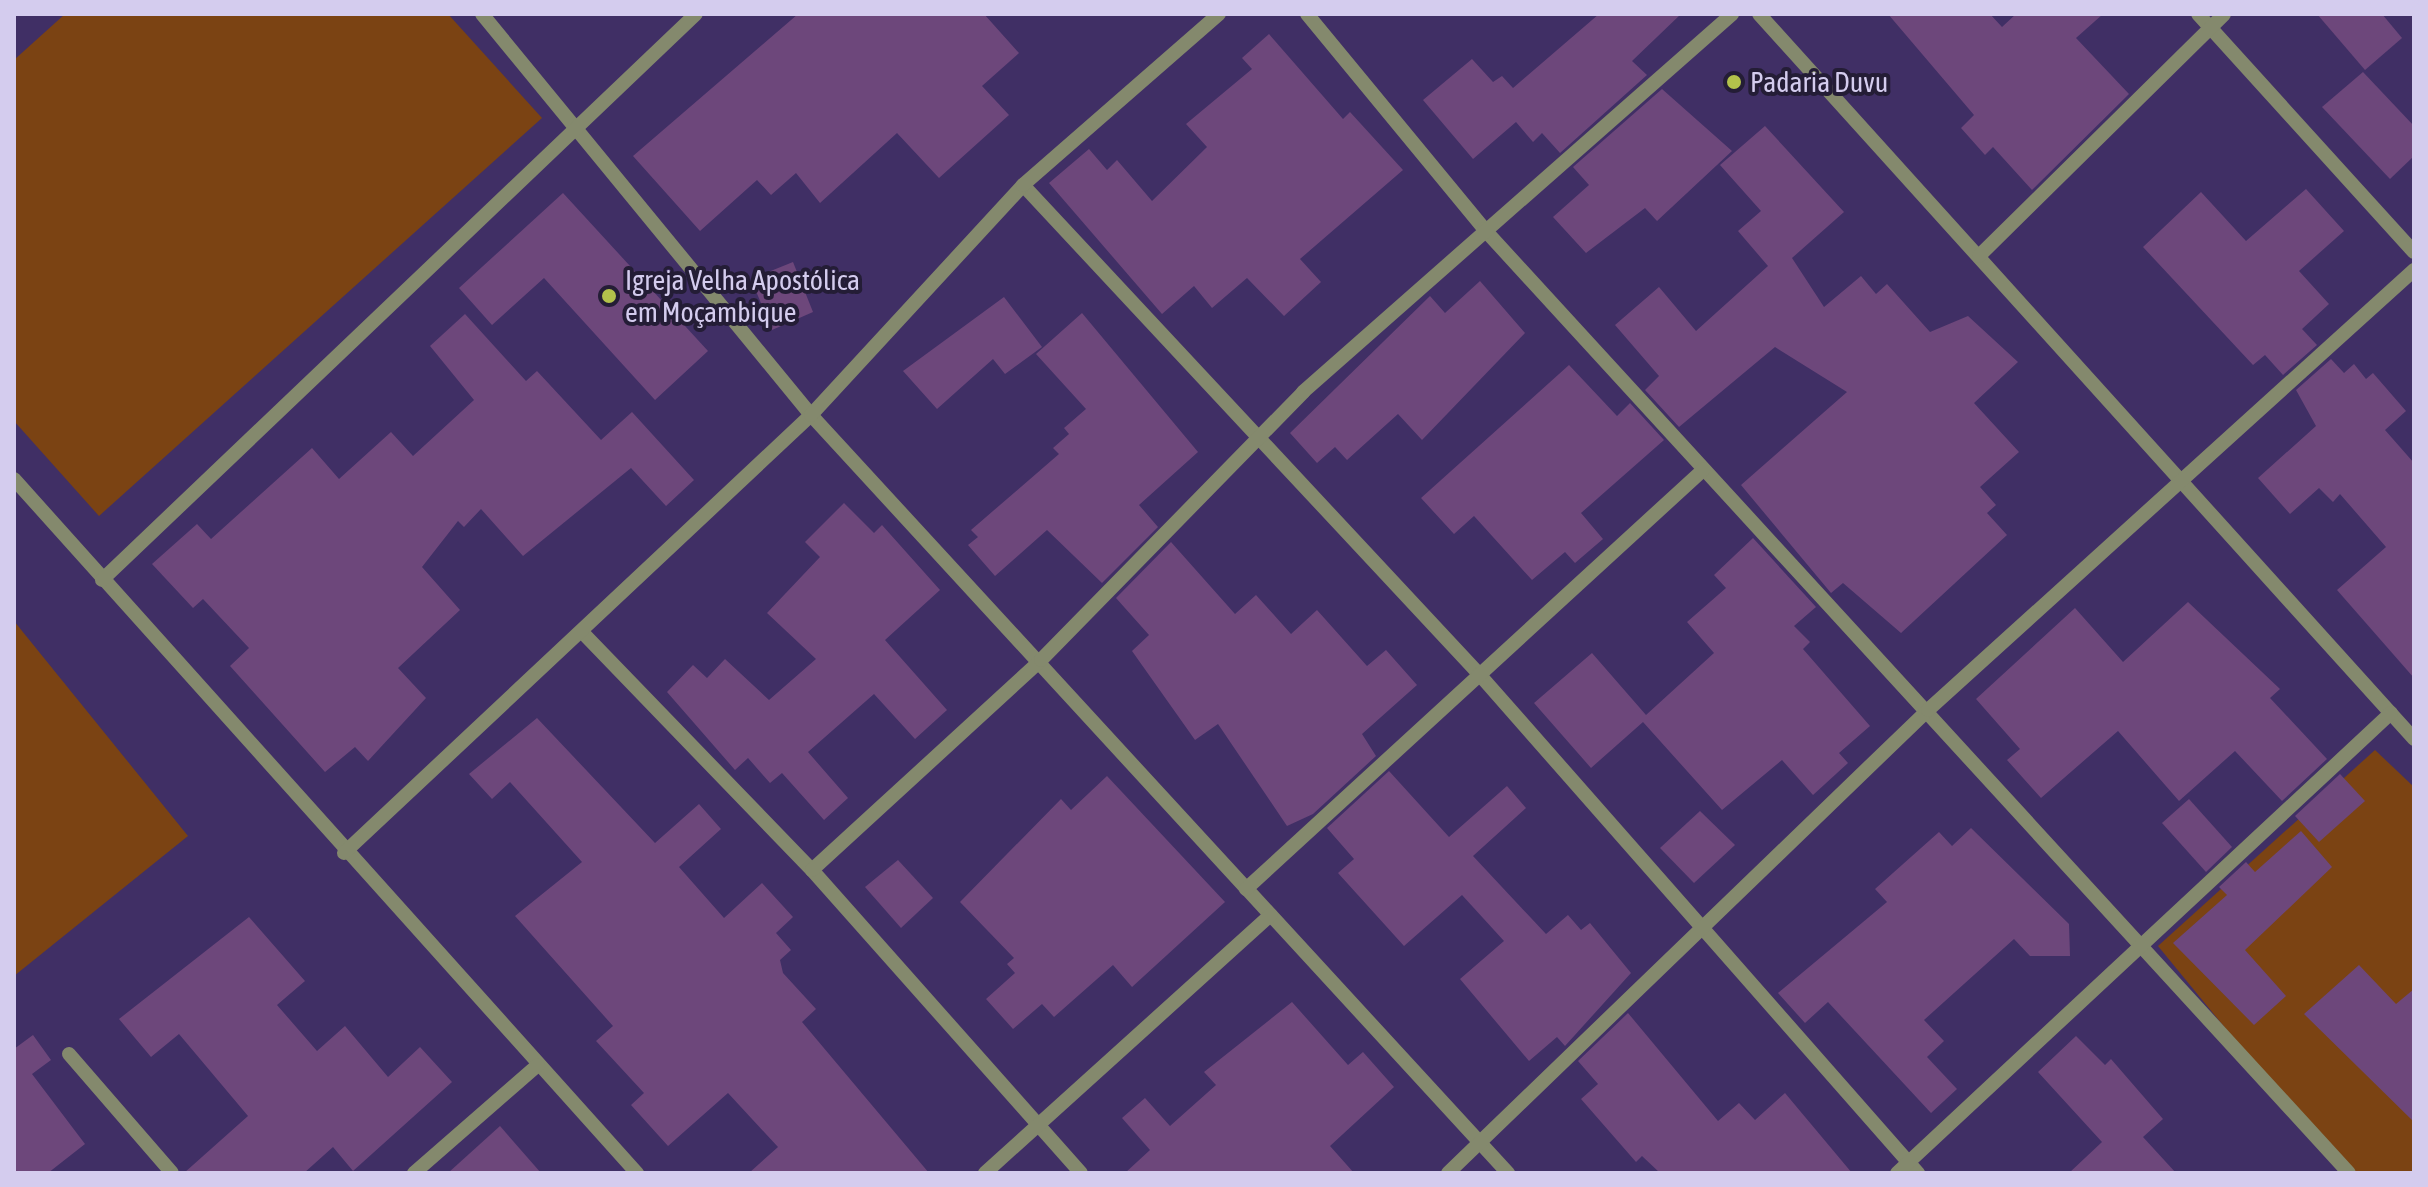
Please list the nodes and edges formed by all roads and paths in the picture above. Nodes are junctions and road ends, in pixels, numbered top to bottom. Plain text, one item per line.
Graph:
1 (482, 14) edge
2 (696, 14) edge
3 (1219, 14) edge
4 (1307, 14) edge
5 (1732, 14) edge
6 (1759, 14) edge
7 (2198, 14) edge
8 (2224, 14) edge
9 (2210, 27) junction
10 (579, 133) junction
11 (1023, 185) junction
12 (1484, 229) junction
13 (2414, 252) edge
14 (1979, 256) junction
15 (2414, 270) edge
16 (811, 415) junction
17 (1259, 436) junction
18 (1704, 469) junction
19 (14, 479) edge
20 (2184, 479) junction
21 (102, 580) junction
22 (583, 633) junction
23 (1041, 660) junction
24 (1479, 674) junction
25 (1928, 710) junction
26 (2391, 713) junction
27 (2414, 739) edge
28 (344, 853) junction
29 (812, 870) junction
30 (1246, 889) junction
31 (1271, 915) junction
32 (1706, 926) junction
33 (2142, 945) junction
34 (69, 1054) dead end
35 (538, 1065) junction
36 (1038, 1124) junction
37 (1482, 1143) junction
38 (1907, 1169) edge
39 (172, 1173) edge
40 (414, 1173) edge
41 (637, 1173) edge
42 (985, 1173) edge
43 (1081, 1173) edge
44 (1448, 1173) edge
45 (1508, 1173) edge
46 (2349, 1173) edge

1 - 10 street
2 - 10 street
3 - 11 street
4 - 12 street
5 - 12 street
6 - 14 street
7 - 9 street
8 - 9 street
9 - 13 street
9 - 14 street
10 - 16 street
10 - 21 street
11 - 16 street
11 - 17 street
12 - 17 street
12 - 18 street
14 - 20 street
15 - 20 street
16 - 22 street
16 - 23 street
17 - 23 street
17 - 24 street
18 - 24 street
18 - 25 street
19 - 21 street
20 - 25 street
20 - 26 street
21 - 28 street
22 - 28 street
22 - 29 street
23 - 29 street
23 - 30 street
24 - 30 street
24 - 32 street
25 - 32 street
25 - 33 street
26 - 27 street
26 - 33 street
28 - 35 street
29 - 36 street
30 - 31 street
31 - 36 street
31 - 37 street
32 - 37 street
32 - 38 street
33 - 38 street
33 - 46 street
34 - 39 street
35 - 40 street
35 - 41 street
36 - 42 street
36 - 43 street
37 - 44 street
37 - 45 street

